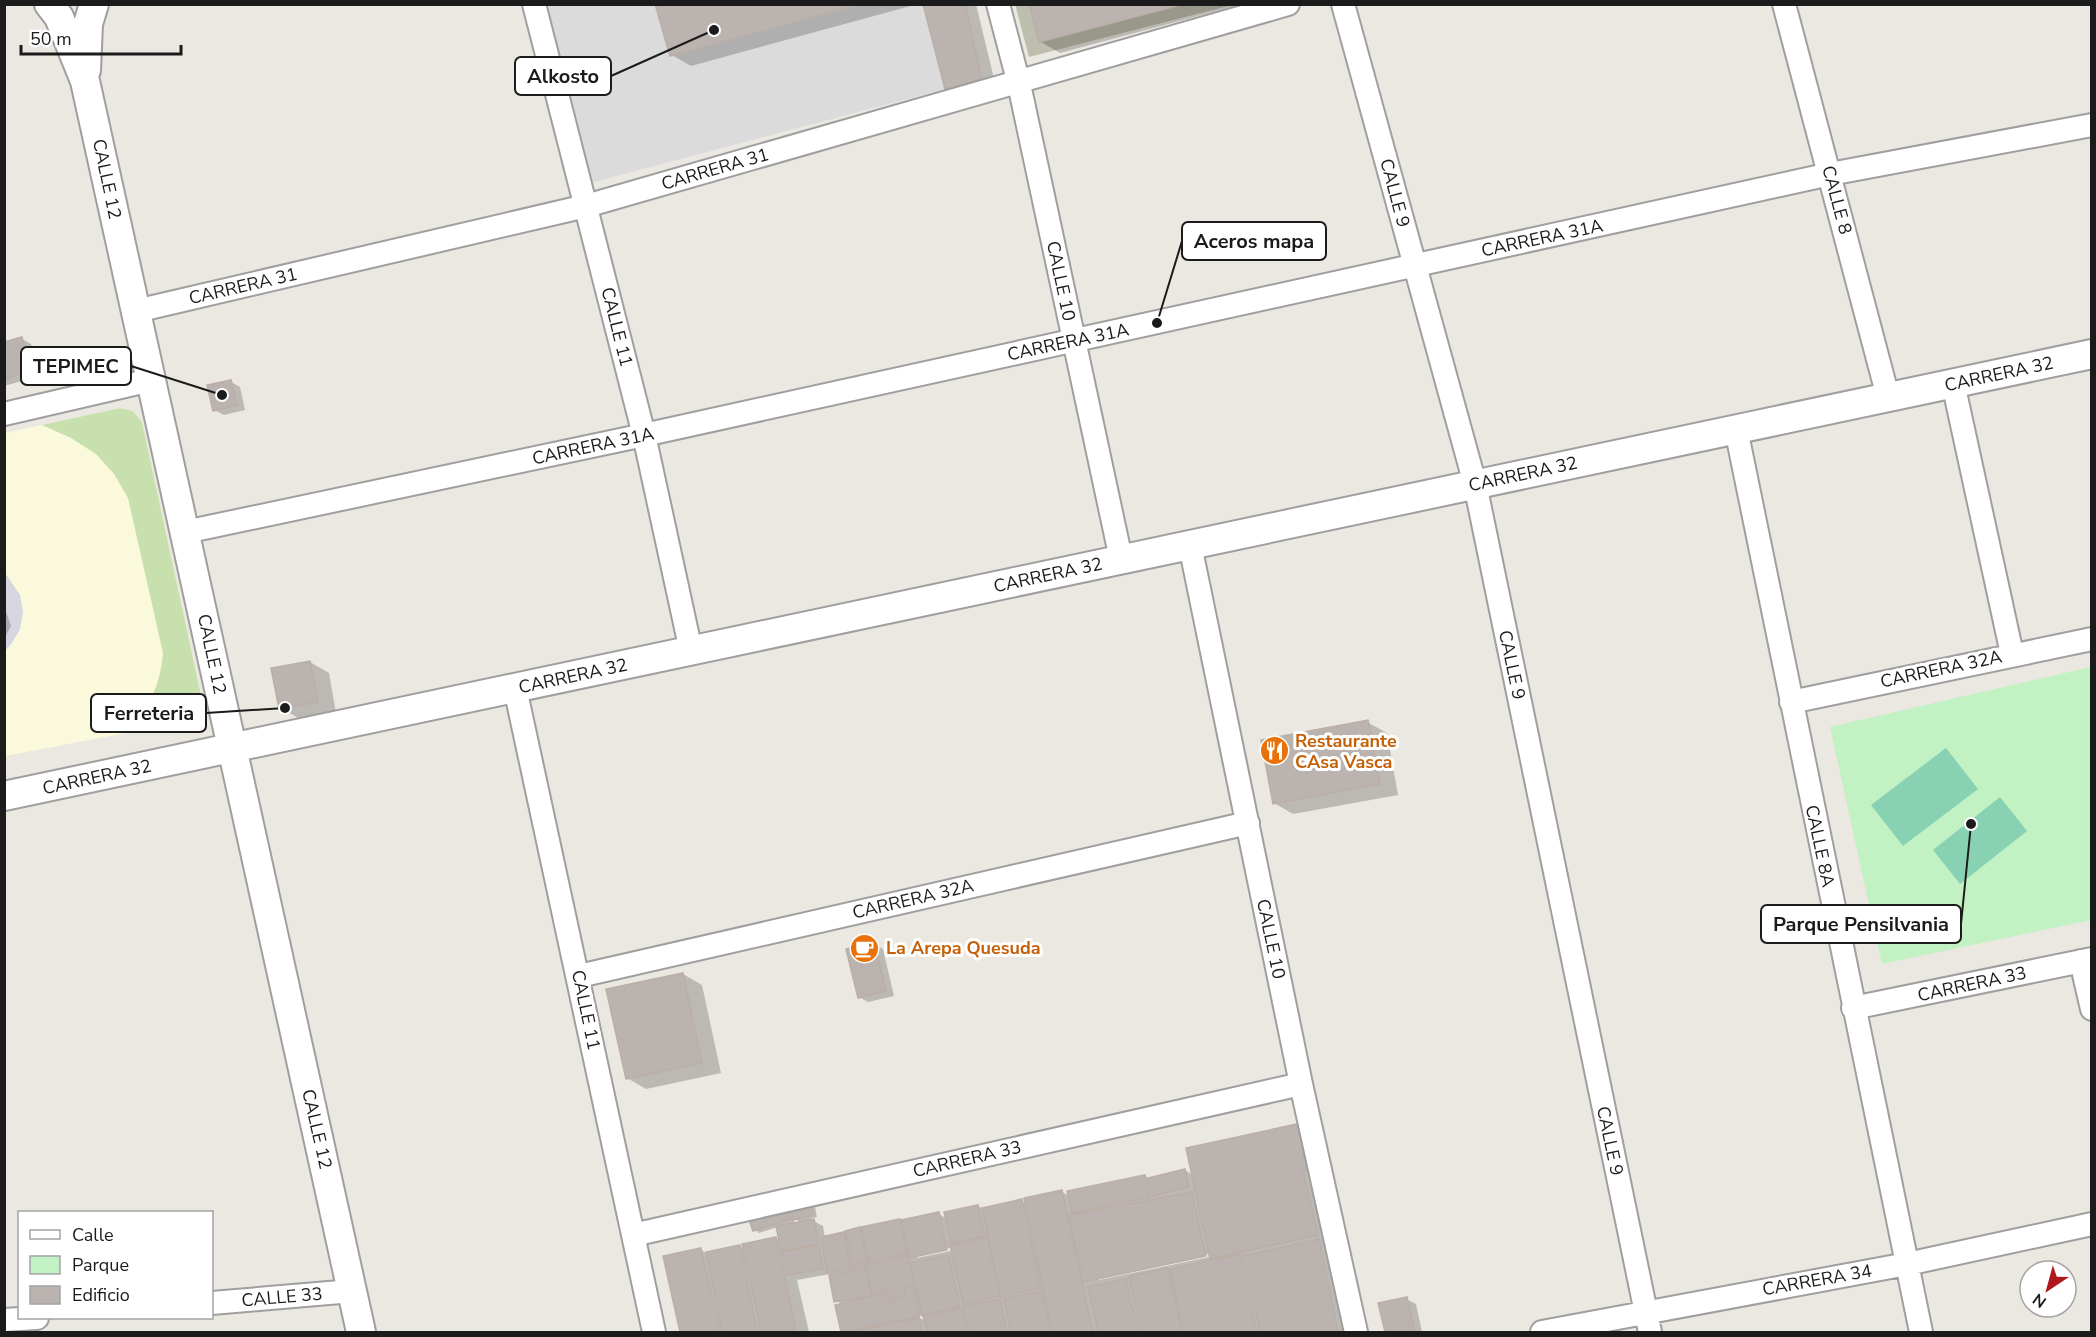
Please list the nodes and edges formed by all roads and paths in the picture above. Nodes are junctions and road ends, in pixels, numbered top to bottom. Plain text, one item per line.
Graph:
1 (49, 4) edge
2 (94, 4) edge
3 (534, 4) edge
4 (998, 4) edge
5 (1288, 4) edge
6 (1343, 4) edge
7 (1784, 4) edge
8 (85, 81) junction
9 (1019, 84) junction
10 (2091, 124) edge
11 (1830, 174) junction
12 (586, 206) junction
13 (1415, 266) junction
14 (136, 311) junction
15 (1074, 341) junction
16 (2091, 354) edge
17 (151, 380) junction
18 (1953, 383) junction
19 (1888, 397) junction
20 (4, 414) edge
21 (1736, 429) junction
22 (644, 435) junction
23 (1475, 484) junction
24 (185, 532) junction
25 (1190, 545) junction
26 (1120, 559) junction
27 (2091, 639) edge
28 (691, 651) junction
29 (2012, 654) junction
30 (515, 688) junction
31 (1791, 702) junction
32 (233, 749) junction
33 (4, 796) edge
34 (1248, 823) junction
35 (2086, 960) edge
36 (579, 976) junction
37 (1853, 1008) junction
38 (2091, 1009) edge
39 (1301, 1084) junction
40 (2091, 1224) edge
41 (633, 1234) junction
42 (1907, 1264) junction
43 (352, 1291) junction
44 (213, 1303) edge
45 (1648, 1322) edge
46 (361, 1332) edge
47 (654, 1332) edge
48 (1356, 1332) edge
49 (1542, 1332) edge
50 (1921, 1332) edge

1 - 8 street, CALLE 12
2 - 8 street, CALLE 12
3 - 12 street, CALLE 11
4 - 9 street, CALLE 10
5 - 9 street, CARRERA 31
6 - 13 street, CALLE 9
7 - 11 street, CALLE 8
8 - 14 street, CALLE 12
9 - 12 street, CARRERA 31
9 - 15 street, CALLE 10
10 - 11 street, CARRERA 31A
11 - 13 street, CARRERA 31A
11 - 19 street, CALLE 8
12 - 14 street, CARRERA 31
12 - 22 street, CALLE 11
13 - 15 street, CARRERA 31A
13 - 23 street, CALLE 9
14 - 17 street, CALLE 12
15 - 22 street, CARRERA 31A
15 - 26 street, CALLE 10
16 - 18 street, CARRERA 32
17 - 20 street
17 - 24 street, CALLE 12
18 - 19 street, CARRERA 32
18 - 29 street
19 - 21 street, CARRERA 32
21 - 23 street, CARRERA 32
21 - 31 street, CALLE 8A
22 - 24 street, CARRERA 31A
22 - 28 street, CALLE 11
23 - 25 street, CARRERA 32
23 - 45 street, CALLE 9
24 - 32 street, CALLE 12
25 - 26 street, CARRERA 32
25 - 34 street, CALLE 10
26 - 28 street, CARRERA 32
27 - 29 street, CARRERA 32A
28 - 30 street, CARRERA 32
29 - 31 street, CARRERA 32A
30 - 32 street, CARRERA 32
30 - 36 street, CALLE 11
31 - 37 street, CALLE 8A
32 - 33 street, CARRERA 32
32 - 43 street, CALLE 12
34 - 36 street, CARRERA 32A
34 - 39 street, CALLE 10
35 - 37 street, CARRERA 33
35 - 38 street
36 - 41 street, CALLE 11
37 - 42 street, CALLE 8A
39 - 41 street, CARRERA 33
39 - 48 street, CALLE 10
40 - 42 street, CARRERA 34
41 - 47 street, CALLE 11
42 - 45 street, CARRERA 34
42 - 50 street, CALLE 8A
43 - 44 street, CALLE 33
43 - 46 street, CALLE 12
45 - 49 street, CARRERA 34

